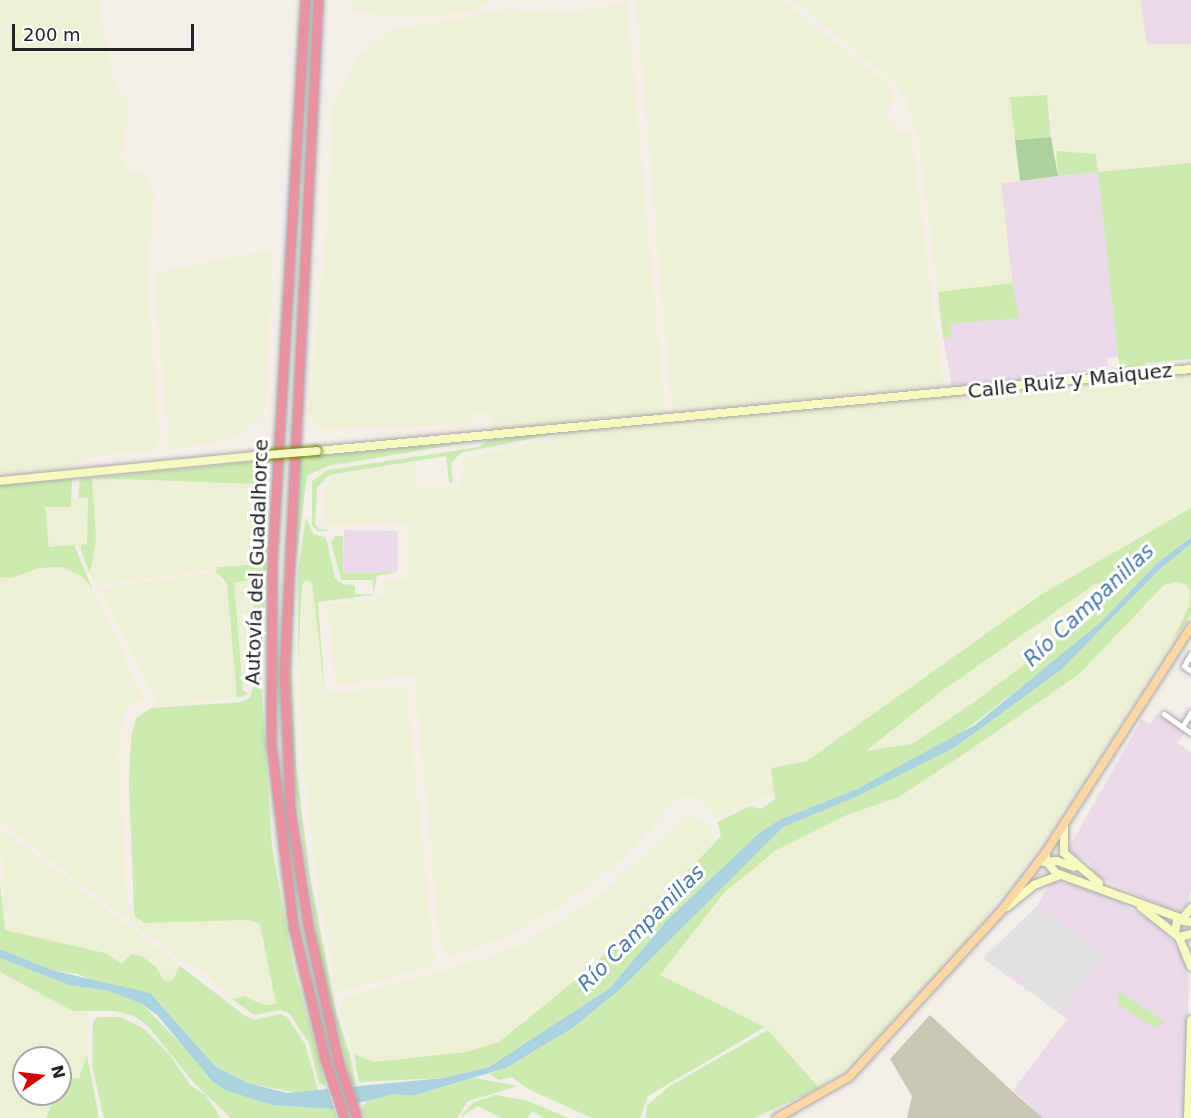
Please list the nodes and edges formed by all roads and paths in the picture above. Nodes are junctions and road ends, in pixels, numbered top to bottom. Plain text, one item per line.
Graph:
1 (304, 0) edge
2 (318, 0) edge
3 (1191, 369) edge
4 (0, 481) edge
5 (1191, 627) edge
6 (1191, 654) edge
7 (1191, 671) edge
8 (1191, 712) edge
9 (1164, 714) dead end
10 (1182, 727) junction
11 (1191, 733) edge
12 (1065, 824) junction
13 (1046, 856) junction
14 (1080, 871) junction
15 (1062, 875) junction
16 (1113, 892) junction
17 (1133, 901) junction
18 (1191, 909) edge
19 (1002, 910) junction
20 (1181, 918) junction
21 (1191, 922) edge
22 (1191, 934) edge
23 (1178, 936) junction
24 (1191, 967) edge
25 (1191, 1020) edge
26 (344, 1118) edge
27 (357, 1118) edge
28 (777, 1118) edge
29 (1188, 1118) edge

1 - 26 highway, Autovía del Guadalhorce
2 - 27 highway, Autovía del Guadalhorce
3 - 4 street, Calle Ruiz y Maiquez, bridge
5 - 12 main road
6 - 7 street
8 - 10 street
9 - 10 street
10 - 11 street
12 - 13 main road
12 - 14 street
13 - 14 street
13 - 15 street
13 - 19 main road
14 - 16 street
15 - 16 street
15 - 19 street
16 - 17 street
17 - 20 street
17 - 23 street
18 - 20 street
19 - 28 main road
20 - 21 street
20 - 23 street
22 - 23 street
23 - 24 street
25 - 29 street

